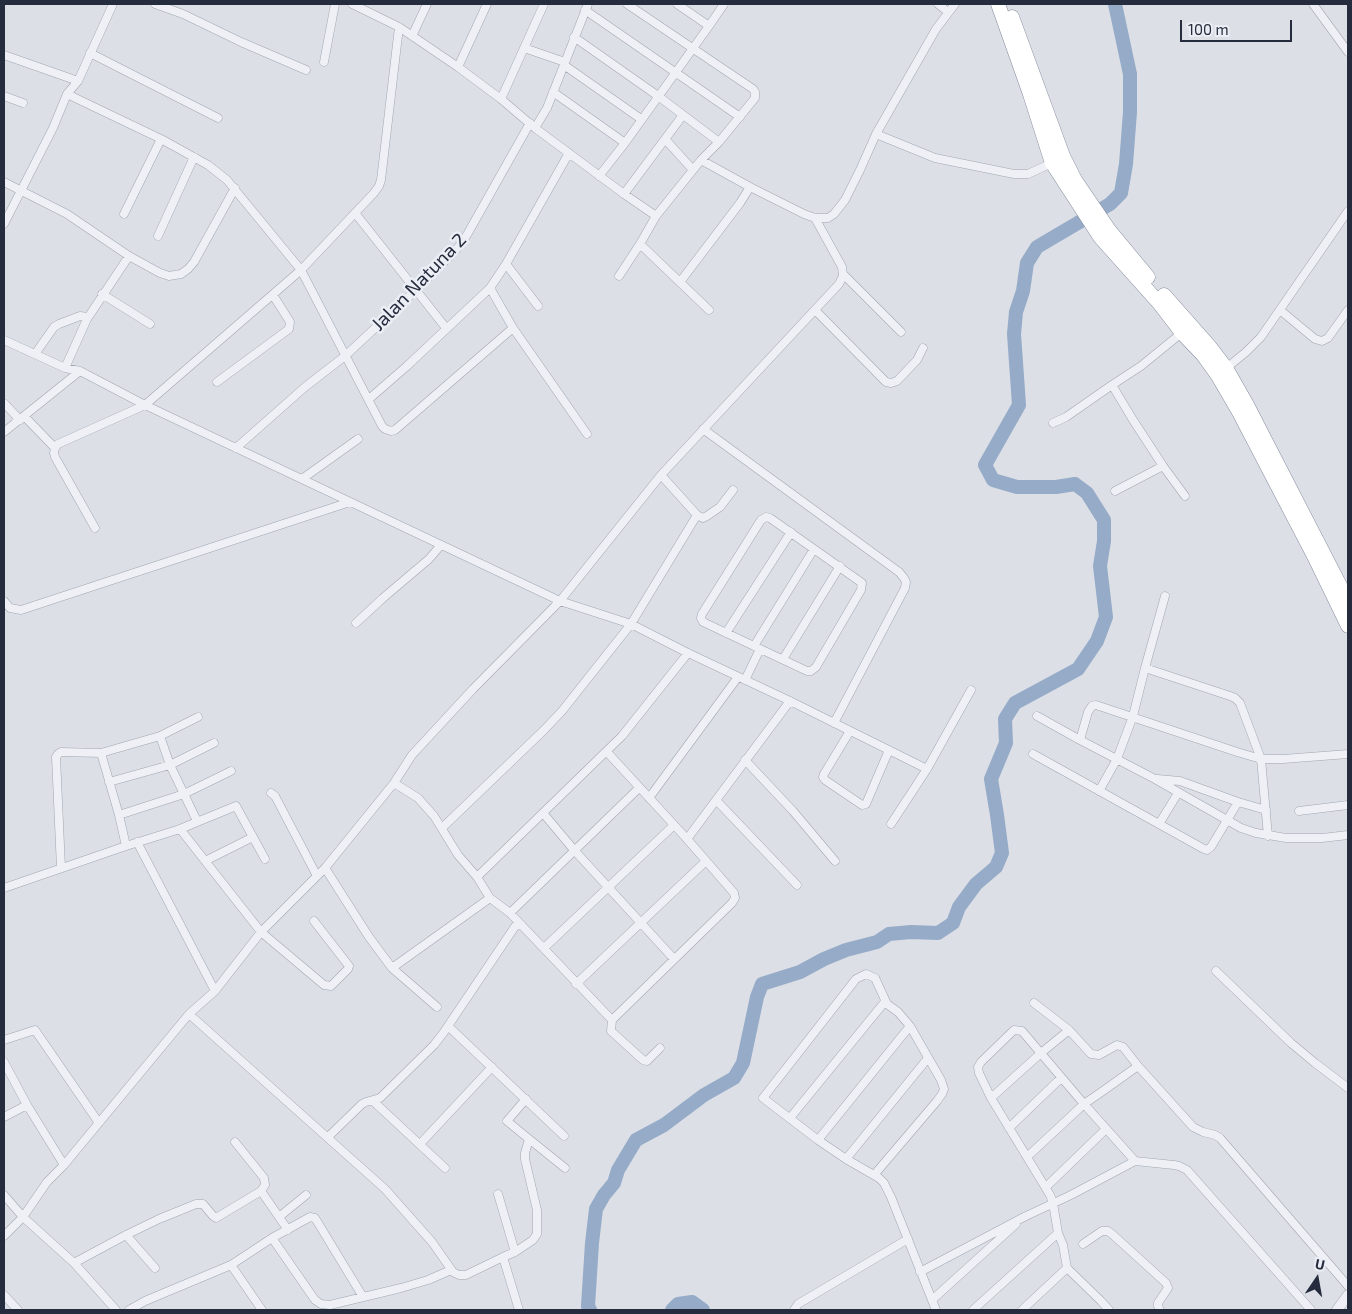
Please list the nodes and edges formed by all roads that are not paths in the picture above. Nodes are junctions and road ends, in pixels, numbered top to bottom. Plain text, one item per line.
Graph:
1 (113, 4) edge
2 (155, 4) edge
3 (335, 4) edge
4 (352, 4) edge
5 (427, 4) edge
6 (487, 4) edge
7 (544, 4) edge
8 (627, 4) edge
9 (677, 4) edge
10 (724, 4) edge
11 (938, 4) edge
12 (955, 4) edge
13 (998, 4) edge
14 (1006, 4) edge
15 (1313, 4) edge
16 (587, 7) edge
17 (948, 12) junction
18 (709, 26) junction
19 (399, 27) junction
20 (412, 36) junction
21 (574, 37) junction
22 (524, 48) junction
23 (693, 49) junction
24 (1348, 52) edge
25 (90, 53) junction
26 (4, 55) edge
27 (324, 62) dead end
28 (564, 63) junction
29 (458, 67) junction
30 (306, 70) dead end
31 (676, 72) junction
32 (78, 81) junction
33 (553, 92) junction
34 (67, 94) junction
35 (4, 96) edge
36 (658, 96) junction
37 (502, 99) junction
38 (23, 103) dead end
39 (682, 115) junction
40 (740, 117) junction
41 (218, 118) dead end
42 (642, 119) junction
43 (532, 126) junction
44 (876, 134) junction
45 (161, 139) junction
46 (665, 139) junction
47 (719, 142) junction
48 (625, 143) junction
49 (569, 153) junction
50 (194, 157) junction
51 (701, 160) junction
52 (1058, 160) junction
53 (693, 170) junction
54 (599, 176) junction
55 (4, 182) edge
56 (750, 187) junction
57 (235, 188) junction
58 (21, 191) junction
59 (624, 194) junction
60 (1348, 211) edge
61 (355, 213) junction
62 (124, 214) dead end
63 (656, 216) junction
64 (815, 218) junction
65 (4, 224) edge
66 (158, 236) dead end
67 (640, 244) junction
68 (129, 256) junction
69 (506, 264) junction
70 (302, 270) junction
71 (843, 274) junction
72 (619, 276) dead end
73 (680, 282) junction
74 (490, 288) junction
75 (416, 290) junction
76 (102, 294) junction
77 (273, 295) junction
78 (538, 306) dead end
79 (709, 310) dead end
80 (815, 310) junction
81 (1280, 310) junction
82 (1348, 310) edge
83 (88, 317) junction
84 (150, 324) dead end
85 (446, 328) junction
86 (513, 328) junction
87 (1186, 329) junction
88 (901, 332) dead end
89 (4, 340) edge
90 (923, 348) dead end
91 (35, 354) junction
92 (345, 356) junction
93 (65, 368) junction
94 (80, 372) junction
95 (1222, 372) junction
96 (217, 382) dead end
97 (1112, 385) junction
98 (369, 399) junction
99 (4, 403) edge
100 (146, 405) junction
101 (22, 418) junction
102 (1053, 423) dead end
103 (703, 429) junction
104 (4, 432) edge
105 (587, 434) dead end
106 (358, 439) dead end
107 (55, 448) junction
108 (236, 448) junction
109 (1163, 466) junction
110 (661, 475) junction
111 (302, 479) junction
112 (733, 490) dead end
113 (1115, 491) dead end
114 (1185, 496) dead end
115 (350, 502) junction
116 (697, 515) junction
117 (94, 528) dead end
118 (791, 532) junction
119 (441, 545) junction
120 (814, 549) junction
121 (840, 566) junction
122 (1166, 596) dead end
123 (4, 601) edge
124 (560, 601) junction
125 (1348, 601) edge
126 (356, 623) dead end
127 (631, 624) junction
128 (1348, 626) edge
129 (726, 633) junction
130 (757, 648) junction
131 (688, 653) junction
132 (783, 660) junction
133 (1145, 668) junction
134 (742, 679) junction
135 (971, 690) dead end
136 (790, 701) junction
137 (1038, 716) dead end
138 (1133, 716) junction
139 (198, 717) dead end
140 (834, 723) junction
141 (850, 731) junction
142 (160, 736) junction
143 (1080, 740) junction
144 (214, 743) dead end
145 (890, 750) junction
146 (607, 752) junction
147 (101, 753) junction
148 (1033, 754) dead end
149 (1348, 754) edge
150 (1261, 758) junction
151 (1117, 759) junction
152 (746, 760) junction
153 (170, 765) junction
154 (927, 769) junction
155 (231, 771) dead end
156 (1155, 779) junction
157 (109, 782) junction
158 (394, 783) junction
159 (639, 788) junction
160 (1099, 791) junction
161 (271, 793) dead end
162 (1178, 793) junction
163 (184, 794) junction
164 (648, 798) junction
165 (716, 800) junction
166 (1238, 802) junction
167 (1348, 805) edge
168 (1266, 810) junction
169 (1299, 811) dead end
170 (543, 813) junction
171 (119, 815) junction
172 (197, 821) junction
173 (1228, 821) junction
174 (891, 824) dead end
175 (1159, 824) junction
176 (674, 825) junction
177 (442, 828) junction
178 (180, 829) junction
179 (1348, 835) edge
180 (1268, 836) junction
181 (253, 837) junction
182 (687, 839) junction
183 (137, 842) junction
184 (126, 846) junction
185 (574, 850) junction
186 (265, 859) dead end
187 (835, 860) dead end
188 (205, 861) junction
189 (706, 861) junction
190 (61, 868) junction
191 (325, 868) junction
192 (317, 876) junction
193 (477, 877) junction
194 (797, 885) dead end
195 (608, 887) junction
196 (4, 888) edge
197 (490, 898) junction
198 (510, 913) junction
199 (314, 921) dead end
200 (518, 922) junction
201 (641, 922) junction
202 (261, 932) junction
203 (544, 948) junction
204 (674, 959) junction
205 (392, 968) junction
206 (1216, 971) dead end
207 (576, 984) junction
208 (215, 991) junction
209 (1034, 1003) dead end
210 (887, 1004) junction
211 (437, 1008) dead end
212 (189, 1014) junction
213 (612, 1020) junction
214 (448, 1026) junction
215 (910, 1026) junction
216 (1069, 1030) junction
217 (4, 1040) edge
218 (660, 1048) dead end
219 (1041, 1053) junction
220 (928, 1058) junction
221 (4, 1062) edge
222 (1138, 1066) junction
223 (492, 1067) junction
224 (1062, 1078) junction
225 (1348, 1088) edge
226 (991, 1098) junction
227 (526, 1099) junction
228 (373, 1101) junction
229 (1084, 1104) junction
230 (27, 1105) junction
231 (4, 1117) edge
232 (790, 1118) junction
233 (99, 1123) junction
234 (1009, 1128) junction
235 (1106, 1129) junction
236 (564, 1136) dead end
237 (328, 1138) junction
238 (529, 1139) junction
239 (818, 1140) junction
240 (235, 1142) dead end
241 (420, 1144) junction
242 (1027, 1156) junction
243 (846, 1158) junction
244 (1135, 1162) junction
245 (64, 1165) junction
246 (446, 1168) dead end
247 (564, 1168) dead end
248 (874, 1175) junction
249 (1046, 1187) junction
250 (261, 1191) junction
251 (498, 1194) dead end
252 (4, 1195) edge
253 (306, 1195) dead end
254 (1053, 1203) junction
255 (23, 1217) junction
256 (278, 1217) junction
257 (1024, 1217) junction
258 (288, 1230) junction
259 (1058, 1233) junction
260 (126, 1235) junction
261 (4, 1236) edge
262 (272, 1238) junction
263 (908, 1240) junction
264 (1082, 1244) dead end
265 (515, 1252) junction
266 (503, 1257) junction
267 (74, 1263) junction
268 (231, 1265) junction
269 (155, 1268) dead end
270 (1067, 1268) junction
271 (451, 1270) junction
272 (920, 1272) junction
273 (1348, 1286) edge
274 (4, 1295) edge
275 (1348, 1295) edge
276 (363, 1297) junction
277 (932, 1300) junction
278 (18, 1310) edge
279 (116, 1310) edge
280 (129, 1310) edge
281 (262, 1310) edge
282 (519, 1310) edge
283 (794, 1310) edge
284 (936, 1310) edge
285 (972, 1310) edge
286 (1022, 1310) edge
287 (1108, 1310) edge
288 (1160, 1310) edge
289 (1311, 1310) edge
290 (1337, 1310) edge

1 - 25 street
2 - 30 street
3 - 27 street
4 - 19 street
5 - 20 street
6 - 29 street
7 - 22 street
8 - 23 street
9 - 18 street
10 - 18 street
11 - 17 street
12 - 17 street
13 - 52 highway
14 - 52 highway
15 - 24 street
16 - 21 street, Jalan Natuna 2
16 - 31 street
17 - 44 street
18 - 23 street
19 - 20 street
19 - 61 street
20 - 29 street
21 - 28 street, Jalan Natuna 2
21 - 36 street
22 - 28 street
22 - 37 street
23 - 31 street
23 - 40 street
25 - 32 street
25 - 41 street
26 - 32 street
28 - 33 street, Jalan Natuna 2
28 - 42 street
29 - 37 street
31 - 36 street
31 - 40 street
32 - 34 street
33 - 43 street, Jalan Natuna 2
33 - 48 street
34 - 45 street
34 - 58 street
35 - 38 street
36 - 39 street
36 - 42 street
37 - 43 street
39 - 46 street
39 - 47 street
40 - 47 street
42 - 48 street
43 - 49 street
43 - 75 street, Jalan Natuna 2
44 - 52 street
44 - 64 street
45 - 50 street
45 - 62 street
46 - 53 street
46 - 59 street
47 - 51 street
48 - 54 street
49 - 54 street
49 - 69 street
50 - 57 street
50 - 66 street
51 - 53 street
51 - 56 street
52 - 87 highway
53 - 63 street
54 - 59 street
55 - 58 street
56 - 64 street
56 - 73 street
57 - 68 street
57 - 70 street
58 - 65 street
58 - 68 street
59 - 63 street
60 - 81 street
61 - 70 street
61 - 75 street
63 - 67 street
64 - 71 street
67 - 72 street
67 - 73 street
68 - 76 street
69 - 74 street
69 - 78 street
70 - 77 street
70 - 92 street
71 - 80 street
71 - 88 street
73 - 79 street
74 - 85 street
74 - 86 street
75 - 85 street
75 - 92 street, Jalan Natuna 2
76 - 83 street
76 - 84 street
77 - 96 street
77 - 100 street
80 - 90 street
80 - 103 street
81 - 82 street
81 - 95 street
83 - 91 street
83 - 93 street
85 - 98 street
86 - 98 street
86 - 105 street
87 - 95 highway
87 - 97 street
89 - 91 street
91 - 93 street
92 - 98 street
92 - 108 street, Jalan Natuna 2
93 - 94 street
94 - 100 street
94 - 101 street
95 - 125 highway
95 - 128 highway
97 - 102 street
97 - 109 street
99 - 101 street
100 - 107 street
100 - 108 street
101 - 104 street
101 - 107 street
103 - 110 street
103 - 140 street
106 - 111 street
107 - 117 street
108 - 111 street
109 - 113 street
109 - 114 street
110 - 116 street
110 - 124 street
111 - 115 street
112 - 116 street
115 - 119 street
115 - 123 street
116 - 127 street
118 - 120 street
118 - 129 street
118 - 129 street
119 - 124 street
119 - 126 street
120 - 121 street
120 - 130 street
121 - 132 street
121 - 132 street
122 - 133 street
124 - 127 street
124 - 158 street
127 - 131 street
127 - 177 street
129 - 130 street
130 - 132 street
130 - 134 street
131 - 134 street
131 - 146 street
133 - 138 street
133 - 150 street
134 - 136 street
134 - 164 street
135 - 154 street
136 - 140 street
136 - 152 street
137 - 143 street
138 - 143 street
138 - 150 street
138 - 151 street
139 - 142 street
140 - 141 street
141 - 145 street
141 - 145 street
142 - 147 street
142 - 153 street
143 - 151 street
144 - 153 street
145 - 154 street
146 - 159 street
146 - 170 street
147 - 157 street
147 - 190 street
148 - 160 street
149 - 150 street
150 - 168 street
151 - 156 street
151 - 160 street
152 - 165 street
152 - 187 street
153 - 157 street
153 - 163 street
154 - 174 street
155 - 163 street
156 - 162 street
156 - 166 street
157 - 171 street
158 - 177 street
158 - 191 street
159 - 164 street
159 - 185 street
160 - 175 street
161 - 192 street
162 - 173 street
162 - 175 street
163 - 171 street
163 - 172 street
164 - 176 street
165 - 182 street
165 - 194 street
166 - 168 street
166 - 173 street
167 - 169 street
168 - 180 street
170 - 185 street
170 - 193 street
171 - 184 street
172 - 178 street
172 - 181 street
173 - 175 street
173 - 180 street
176 - 182 street
176 - 195 street
177 - 193 street
178 - 183 street
178 - 188 street
179 - 180 street
181 - 186 street
181 - 188 street
182 - 189 street
183 - 184 street
183 - 208 street
184 - 190 street
185 - 195 street
185 - 198 street
188 - 202 street
189 - 201 street
189 - 204 street
190 - 196 street
191 - 192 street
191 - 205 street
192 - 202 street
193 - 197 street
195 - 201 street
195 - 203 street
197 - 198 street
197 - 205 street
198 - 200 street
199 - 202 street
200 - 203 street
200 - 214 street
201 - 204 street
201 - 207 street
202 - 208 street
203 - 207 street
204 - 213 street
205 - 211 street
206 - 225 street
207 - 213 street
208 - 212 street
209 - 216 street
210 - 215 street
210 - 232 street
210 - 232 street
212 - 233 street
212 - 237 street
213 - 218 street
214 - 223 street
214 - 228 street
215 - 220 street
215 - 239 street
216 - 219 street
216 - 222 street
217 - 233 street
219 - 224 street
219 - 226 street
219 - 226 street
220 - 243 street
220 - 248 street
221 - 230 street
222 - 229 street
222 - 273 street
223 - 227 street
223 - 241 street
224 - 229 street
224 - 234 street
226 - 234 street
227 - 236 street
227 - 238 street
228 - 237 street
228 - 241 street
229 - 235 street
229 - 242 street
230 - 231 street
230 - 245 street
232 - 239 street
233 - 245 street
234 - 242 street
235 - 244 street
235 - 249 street
237 - 271 street
238 - 247 street
238 - 265 street
239 - 243 street
240 - 250 street
241 - 246 street
242 - 249 street
243 - 248 street
244 - 254 street
244 - 289 street
245 - 255 street
248 - 263 street
249 - 254 street
250 - 256 street
250 - 260 street
251 - 265 street
252 - 255 street
253 - 256 street
254 - 257 street
254 - 259 street
255 - 261 street
255 - 267 street
256 - 258 street
257 - 272 street
257 - 277 street
258 - 262 street
258 - 276 street
259 - 270 street
259 - 285 street
260 - 267 street
260 - 269 street
262 - 268 street
262 - 276 street
263 - 272 street
263 - 283 street
264 - 288 street
265 - 266 street
266 - 271 street
266 - 282 street
267 - 279 street
268 - 280 street
268 - 281 street
270 - 286 street
270 - 287 street
271 - 276 street
272 - 277 street
274 - 278 street
275 - 290 street
277 - 284 street

